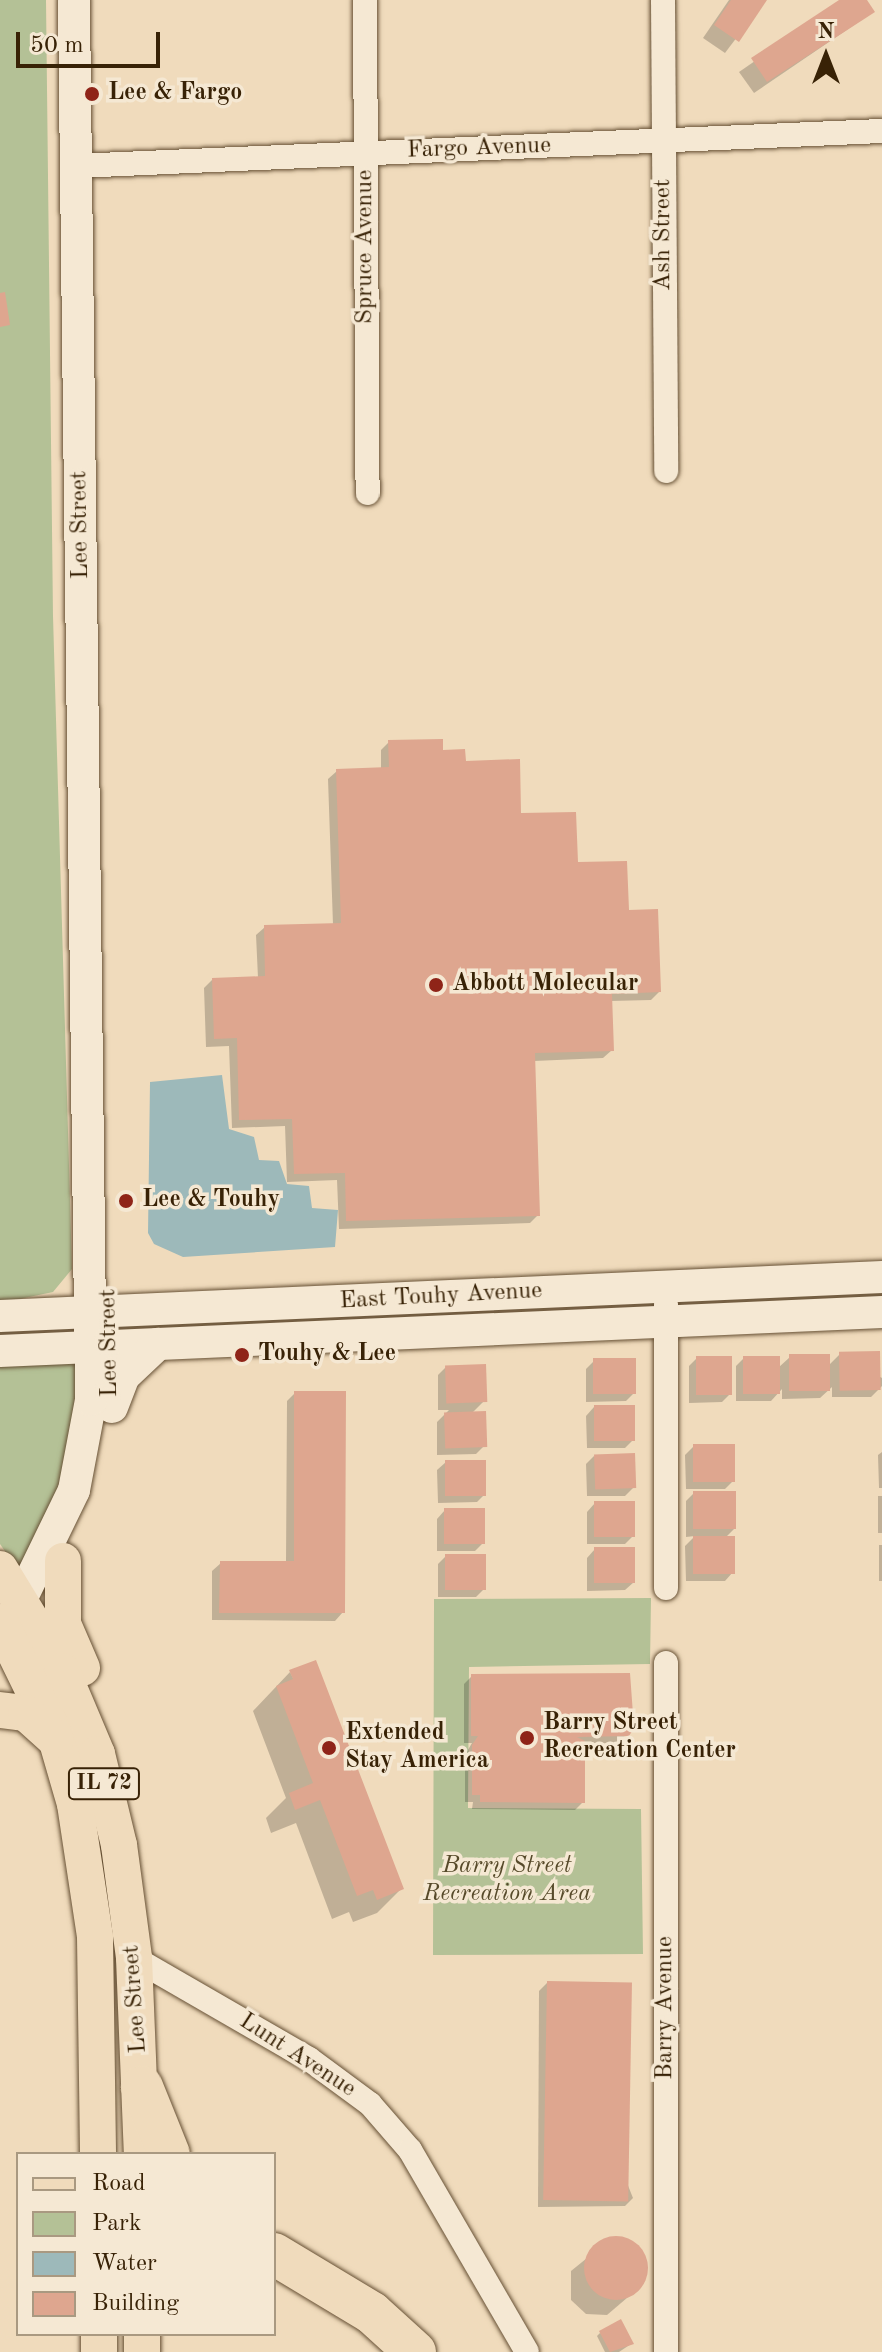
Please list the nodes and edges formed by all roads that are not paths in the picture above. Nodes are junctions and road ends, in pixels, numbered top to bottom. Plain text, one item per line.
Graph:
1 (74, 0) edge
2 (365, 0) edge
3 (663, 0) edge
4 (882, 131) edge
5 (663, 141) junction
6 (365, 153) junction
7 (76, 166) junction
8 (666, 471) dead end
9 (368, 493) dead end
10 (882, 1277) edge
11 (666, 1286) junction
12 (882, 1312) edge
13 (99, 1313) junction
14 (0, 1316) edge
15 (667, 1321) junction
16 (158, 1344) junction
17 (99, 1347) junction
18 (0, 1351) edge
19 (112, 1407) junction
20 (63, 1561) junction
21 (0, 1569) edge
22 (666, 1588) dead end
23 (16, 1626) edge
24 (666, 1663) dead end
25 (0, 1710) edge
26 (57, 1742) junction
27 (97, 1754) junction
28 (134, 1958) junction
29 (142, 2087) junction
30 (98, 2152) edge
31 (142, 2152) edge
32 (168, 2152) edge
33 (276, 2255) edge
34 (415, 2352) edge
35 (527, 2352) edge
36 (666, 2352) edge

1 - 7 main road, Lee Street
2 - 6 street, Spruce Avenue
3 - 5 street, Ash Street
4 - 5 street, Fargo Avenue
5 - 6 street, Fargo Avenue
5 - 8 street, Ash Street
6 - 7 street, Fargo Avenue
6 - 9 street, Spruce Avenue
7 - 13 main road, Lee Street
10 - 11 main road, East Touhy Avenue
11 - 13 main road, East Touhy Avenue
11 - 15 street
12 - 15 main road, East Touhy Avenue
13 - 14 main road, East Touhy Avenue
13 - 17 main road, Lee Street
15 - 16 main road, East Touhy Avenue
15 - 22 street
16 - 17 main road, East Touhy Avenue
16 - 19 main road
17 - 18 main road, East Touhy Avenue
17 - 19 main road, Lee Street
17 - 23 main road, Lee Street
19 - 20 main road, Lee Street
20 - 23 main road, Lee Street
20 - 27 main road
21 - 23 main road, IL 72
23 - 26 main road, Lee Street / IL 72
23 - 27 main road, Lee Street / IL 72
24 - 36 street, Barry Avenue
25 - 26 main road
26 - 30 main road, Lee Street / IL 72
27 - 28 main road, Lee Street / IL 72
28 - 29 main road, Lee Street / IL 72
28 - 35 street, Lunt Avenue
29 - 31 main road, Lee Street / IL 72
29 - 32 highway
33 - 34 highway

